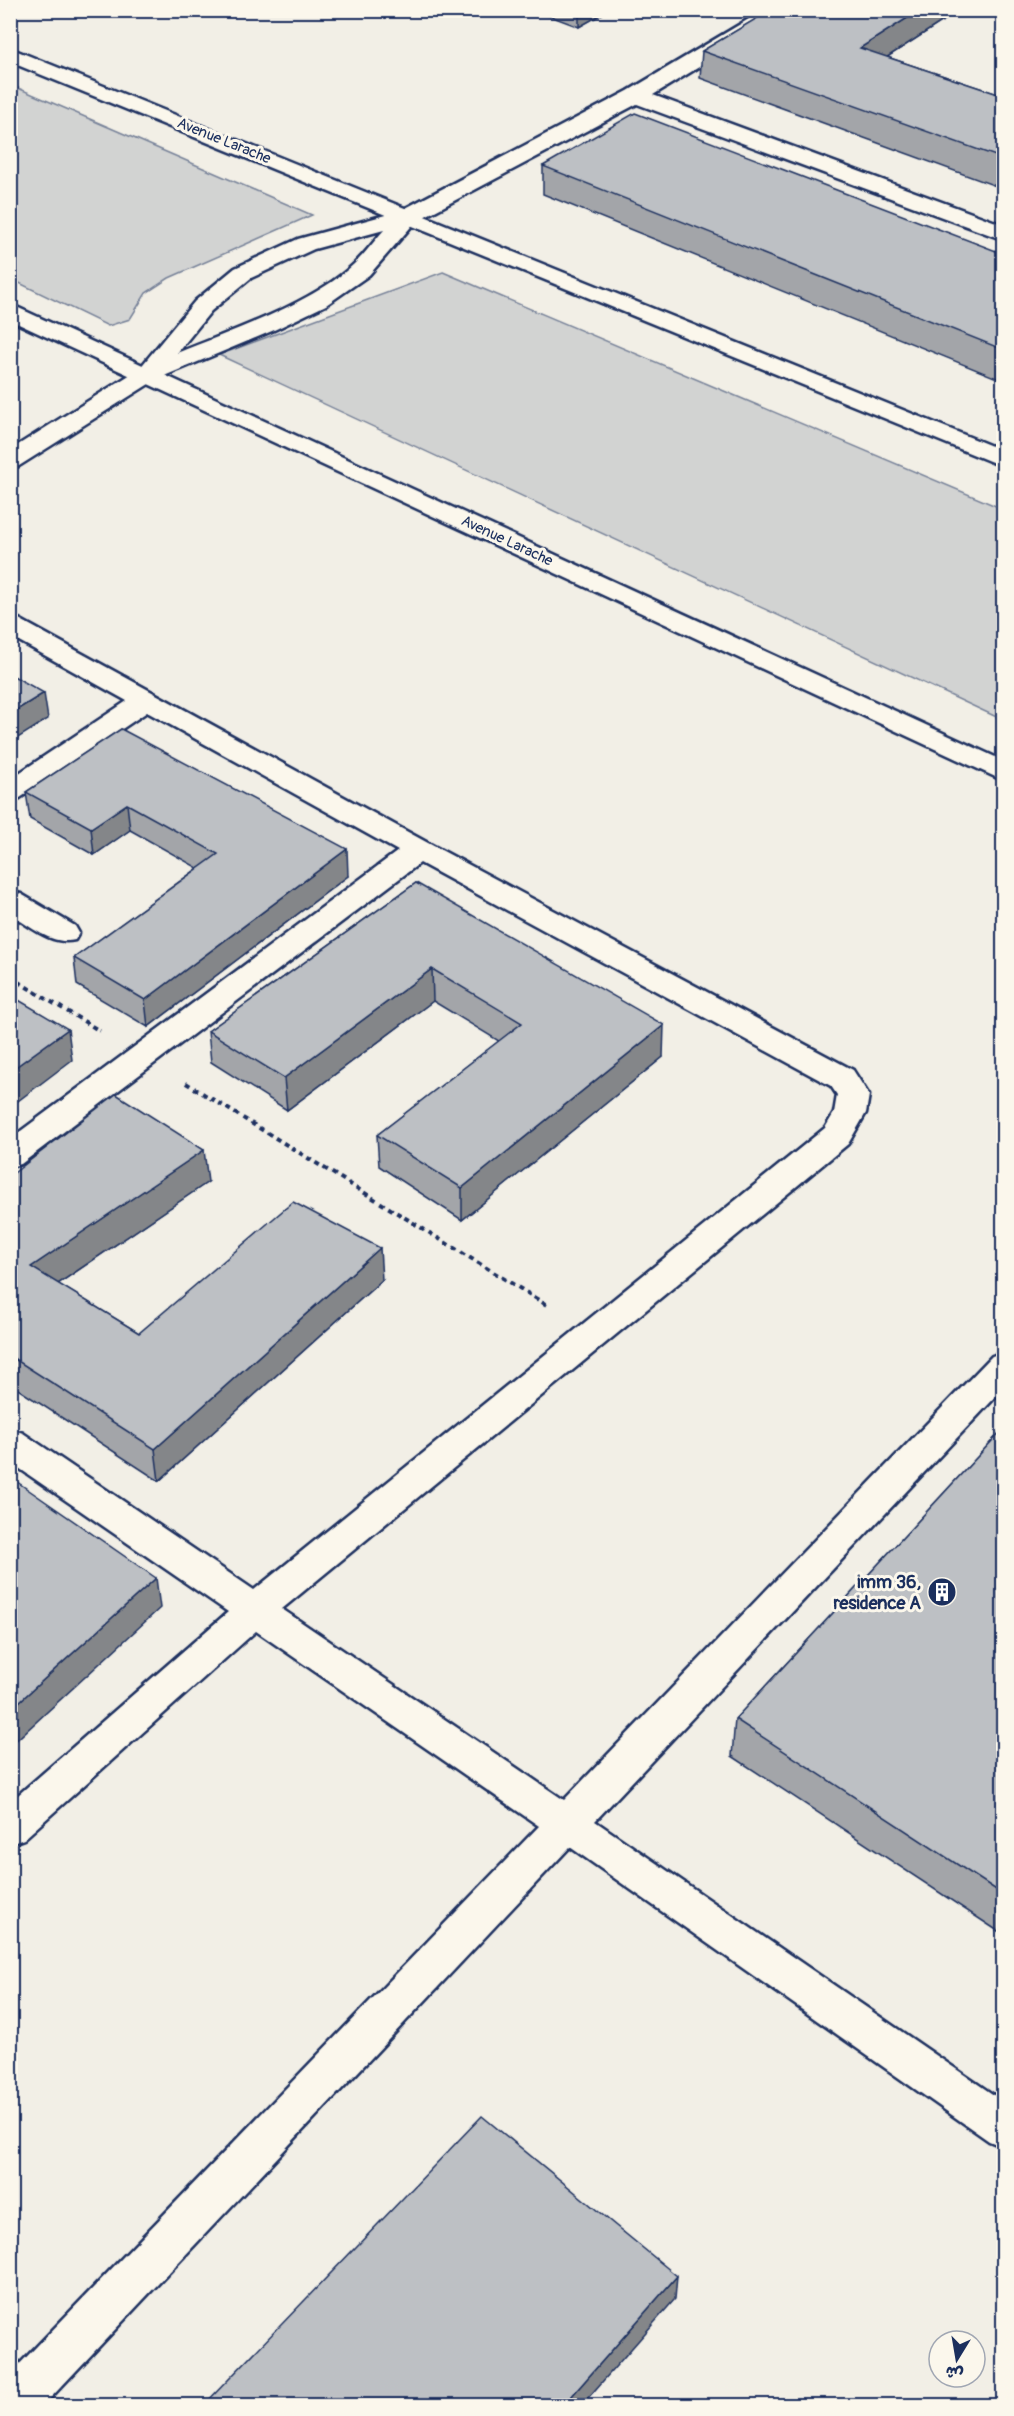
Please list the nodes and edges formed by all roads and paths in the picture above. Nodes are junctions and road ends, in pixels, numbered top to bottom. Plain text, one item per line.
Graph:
1 (778, 10) edge
2 (10, 54) edge
3 (636, 96) junction
4 (408, 216) junction
5 (1004, 233) edge
6 (10, 311) edge
7 (148, 374) junction
8 (1004, 460) edge
9 (10, 461) edge
10 (10, 625) edge
11 (146, 700) junction
12 (1004, 772) edge
13 (10, 792) edge
14 (418, 850) junction
15 (10, 901) edge
16 (64, 933) dead end
17 (10, 977) edge
18 (143, 1057) junction
19 (10, 1156) edge
20 (594, 1334) junction
21 (1004, 1365) edge
22 (10, 1443) edge
23 (254, 1611) junction
24 (566, 1823) junction
25 (10, 1827) edge
26 (1004, 2127) edge
27 (11, 2406) edge

1 - 3 street
2 - 4 street, Avenue Larache
3 - 4 street
3 - 5 street
4 - 7 street
4 - 7 street
4 - 8 street, Avenue Larache
6 - 7 street, Avenue Larache
7 - 9 street
7 - 12 street, Avenue Larache
10 - 11 street
11 - 13 street
11 - 14 street
14 - 18 street
14 - 20 street
15 - 16 street
17 - 18 path
18 - 19 street
18 - 20 path
20 - 23 street
21 - 24 street
22 - 23 street
23 - 24 street
23 - 25 street
24 - 26 street
24 - 27 street

